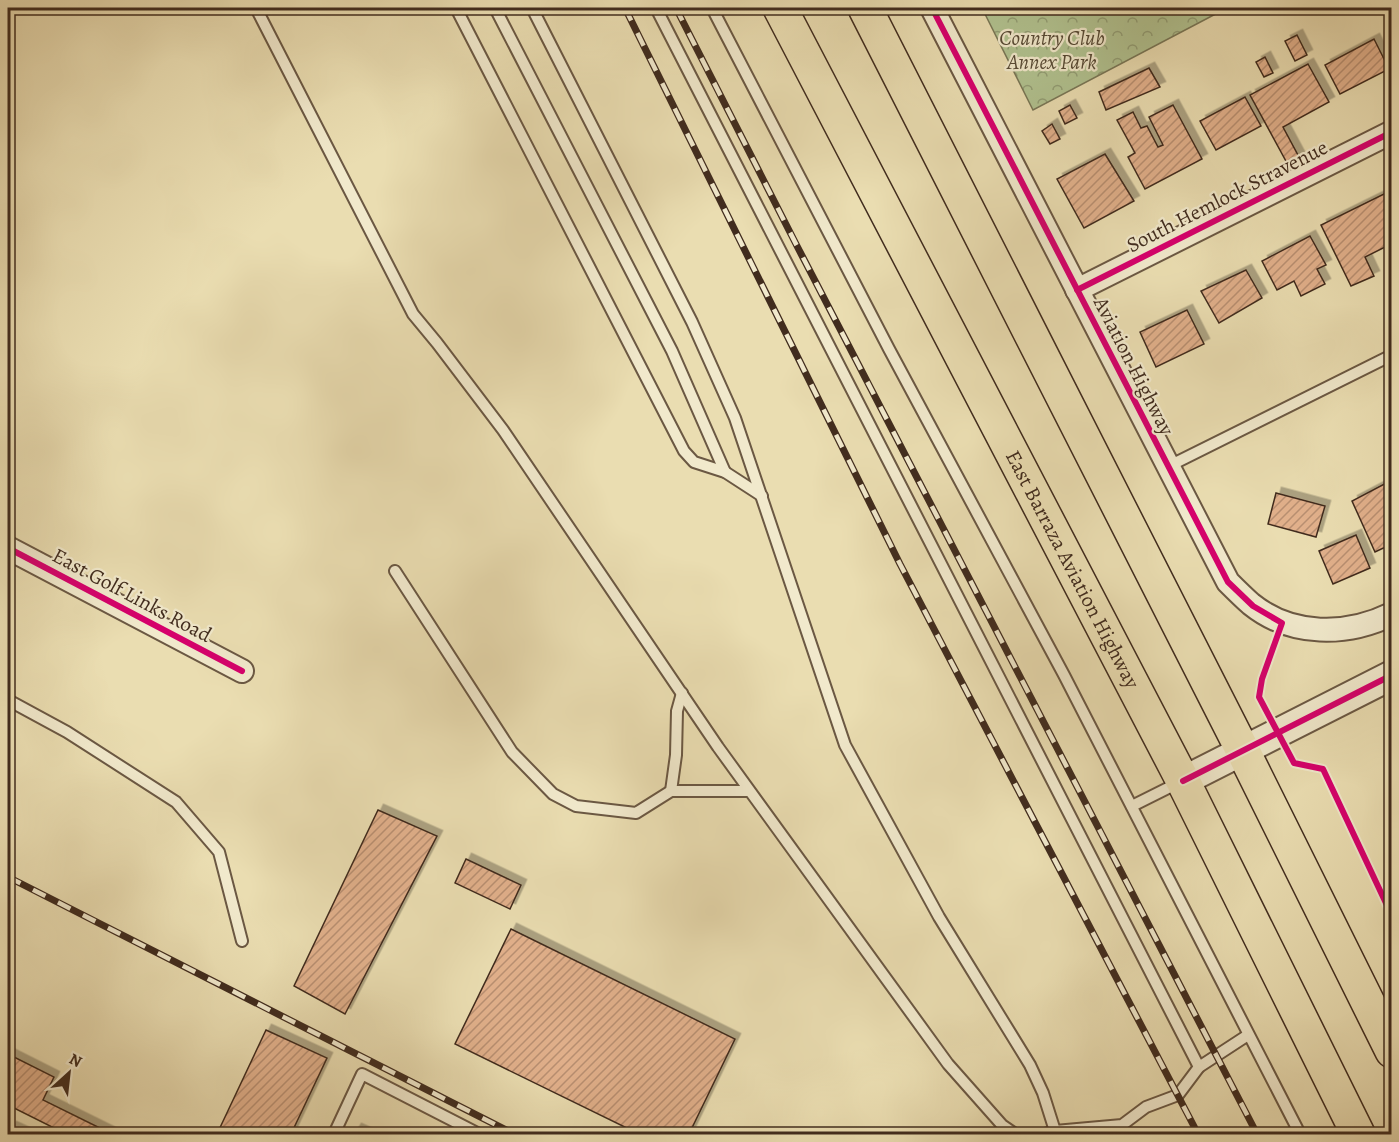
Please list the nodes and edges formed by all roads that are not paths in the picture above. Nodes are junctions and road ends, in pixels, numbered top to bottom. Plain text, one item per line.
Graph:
1 (256, 8) edge
2 (456, 8) edge
3 (495, 8) edge
4 (532, 8) edge
5 (656, 8) edge
6 (712, 8) edge
7 (780, 8) edge
8 (865, 8) edge
9 (932, 8) edge
10 (1392, 132) edge
11 (1077, 290) junction
12 (1392, 354) edge
13 (1167, 467) junction
14 (725, 472) junction
15 (762, 496) junction
16 (8, 548) edge
17 (395, 571) dead end
18 (1392, 614) edge
19 (242, 671) dead end
20 (1392, 675) edge
21 (682, 693) junction
22 (8, 700) edge
23 (1243, 751) junction
24 (1182, 781) junction
25 (672, 791) junction
26 (749, 791) junction
27 (1132, 806) junction
28 (242, 941) dead end
29 (1248, 1035) junction
30 (1392, 1051) edge
31 (1199, 1067) junction
32 (1050, 1133) edge
33 (334, 1134) edge
34 (479, 1134) edge
35 (1015, 1134) edge
36 (1300, 1134) edge
37 (1358, 1134) edge

1 - 21 lane
2 - 14 lane
3 - 14 lane
4 - 15 lane
5 - 31 lane
6 - 27 lane
7 - 24 main road, East Barraza Aviation Highway
8 - 23 main road
9 - 11 street, Aviation Highway
10 - 11 street, South Hemlock Stravenue
11 - 13 street, Aviation Highway
12 - 13 lane
13 - 18 street, Aviation Highway
14 - 15 lane
15 - 32 lane
16 - 19 street, East Golf Links Road
17 - 25 lane
20 - 23 street
21 - 25 lane
21 - 26 lane
22 - 28 lane
23 - 24 street
23 - 30 main road
24 - 27 lane
24 - 37 main road, East Barraza Aviation Highway
25 - 26 lane
26 - 35 lane
27 - 29 lane
29 - 31 lane
29 - 36 lane
31 - 32 lane
33 - 34 lane

